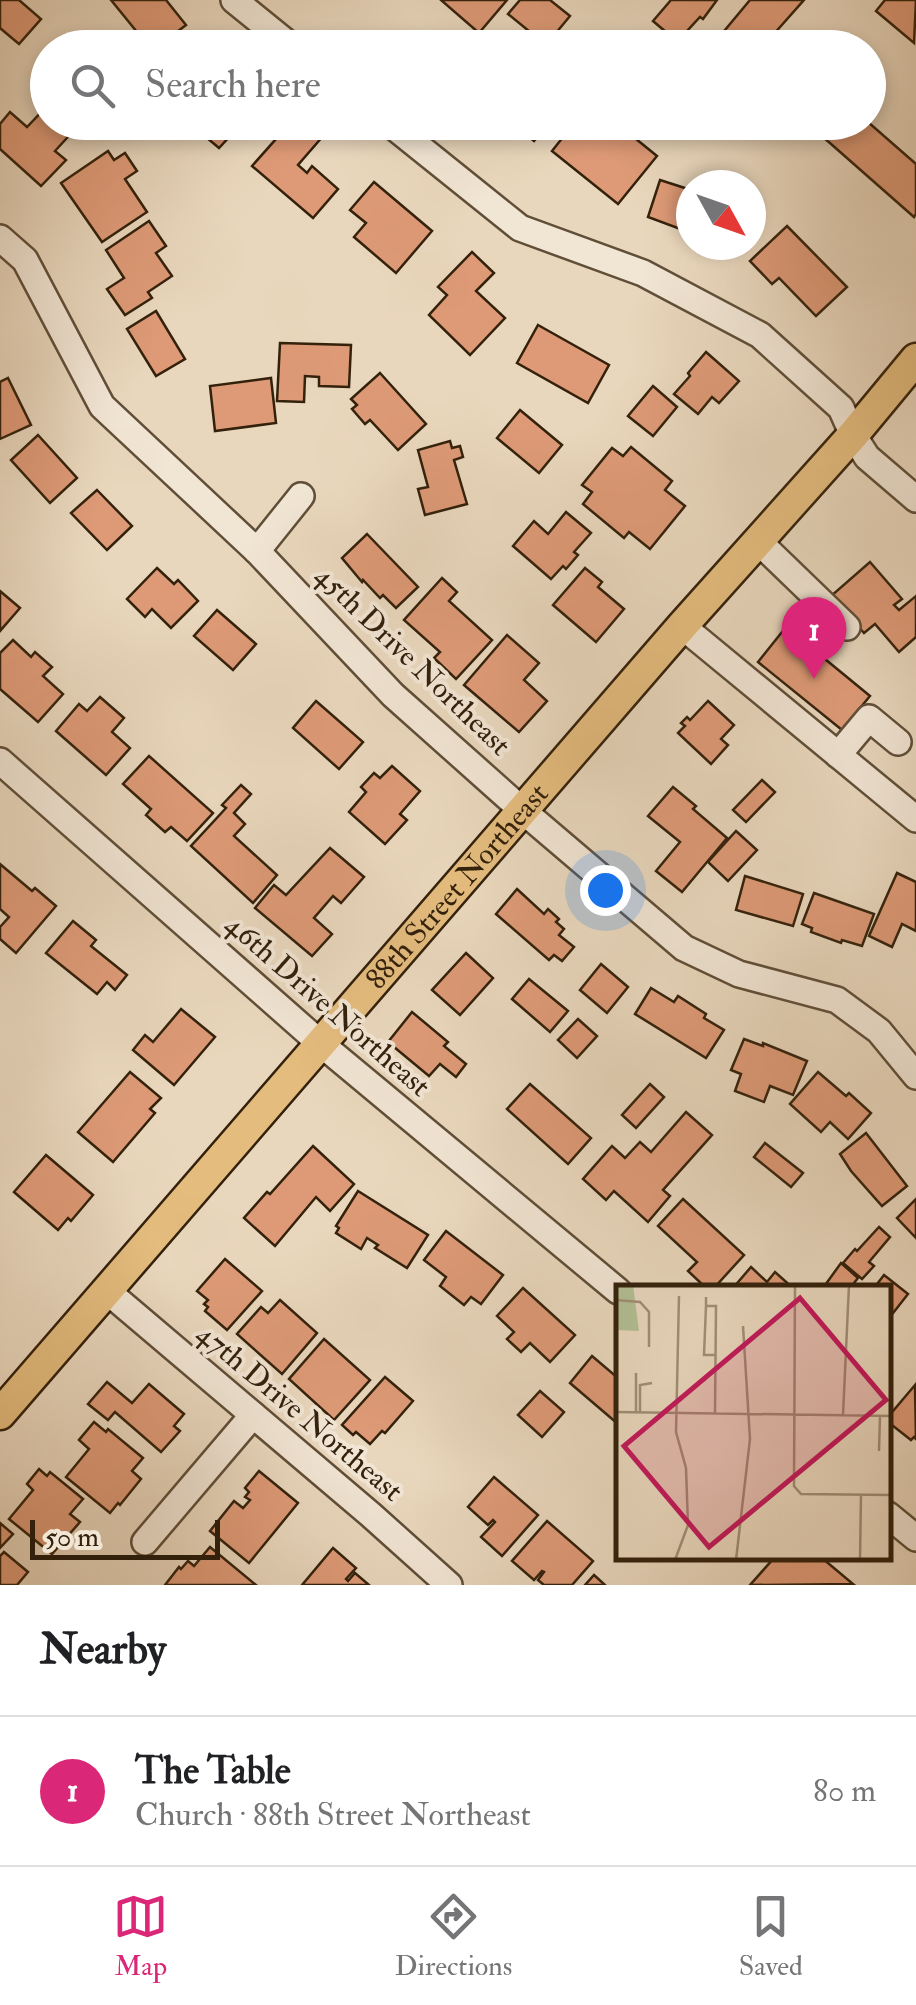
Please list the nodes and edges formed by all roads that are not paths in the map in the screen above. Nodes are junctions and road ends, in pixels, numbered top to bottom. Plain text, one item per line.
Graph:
1 (234, 0) edge
2 (272, 30) edge
3 (410, 140) edge
4 (0, 238) edge
5 (916, 359) edge
6 (853, 435) junction
7 (301, 496) dead end
8 (916, 499) edge
9 (758, 541) junction
10 (257, 551) junction
11 (682, 626) junction
12 (847, 627) dead end
13 (898, 742) dead end
14 (838, 755) junction
15 (0, 762) edge
16 (522, 810) junction
17 (916, 819) edge
18 (320, 1044) junction
19 (916, 1076) edge
20 (616, 1289) edge
21 (108, 1291) junction
22 (0, 1414) edge
23 (253, 1414) junction
24 (891, 1517) edge
25 (916, 1538) edge
26 (145, 1542) dead end
27 (449, 1585) edge

1 - 2 street
3 - 6 street
4 - 10 street, 45th Drive Northeast
5 - 6 main road, 88th Street Northeast
6 - 8 street
6 - 9 main road, 88th Street Northeast
7 - 10 street
9 - 11 main road, 88th Street Northeast
9 - 12 street
10 - 16 street, 45th Drive Northeast
11 - 14 street
11 - 16 main road, 88th Street Northeast
13 - 14 street
14 - 17 street
15 - 18 street, 46th Drive Northeast
16 - 18 main road, 88th Street Northeast
16 - 19 street, 45th Drive Northeast
18 - 20 street, 46th Drive Northeast
18 - 21 main road, 88th Street Northeast
21 - 22 main road, 88th Street Northeast
21 - 23 street, 47th Drive Northeast
23 - 26 street
23 - 27 street, 47th Drive Northeast
24 - 25 street

